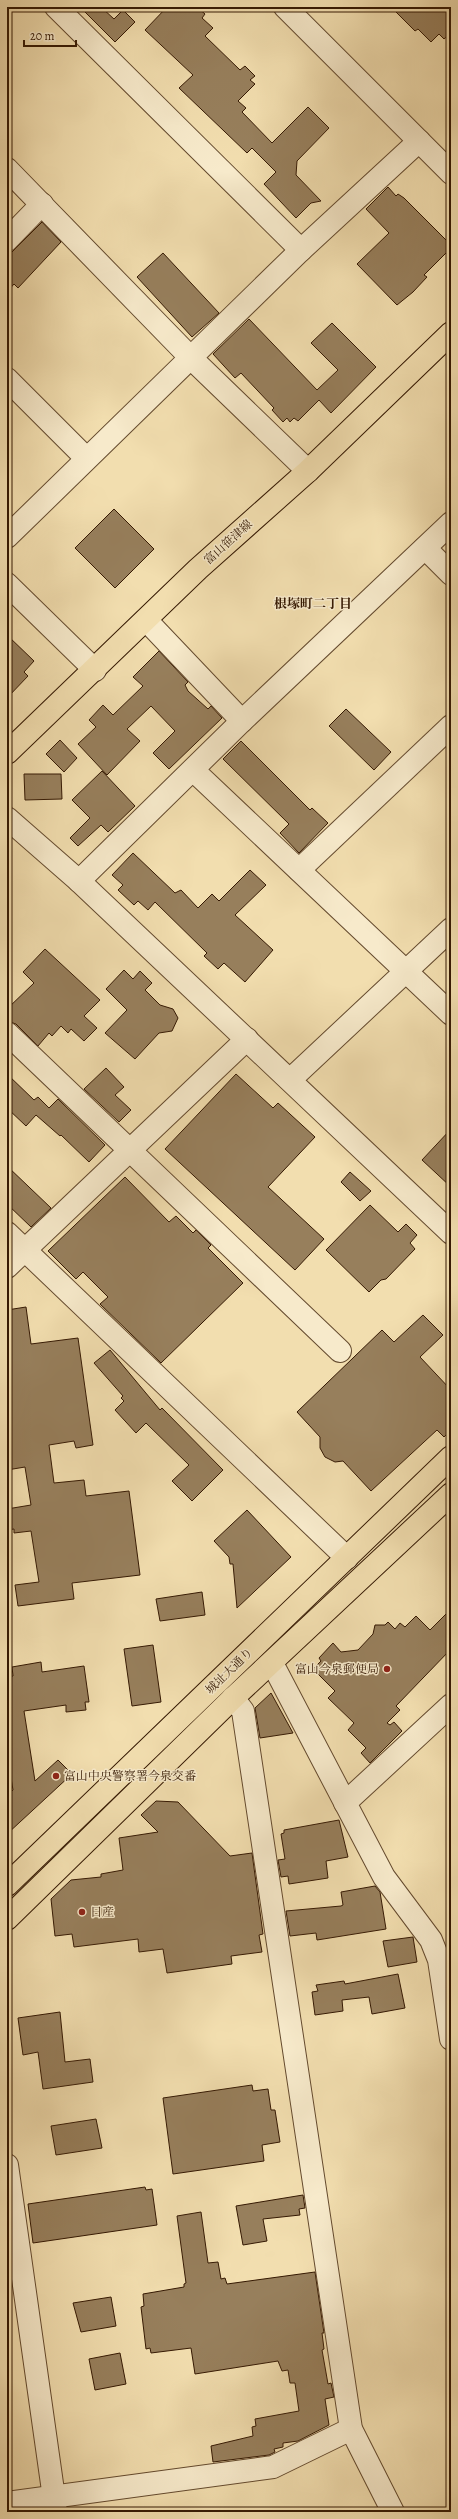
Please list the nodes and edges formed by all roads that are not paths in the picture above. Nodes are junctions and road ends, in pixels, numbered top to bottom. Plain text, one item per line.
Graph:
1 (56, 7) edge
2 (286, 7) edge
3 (419, 141) junction
4 (7, 169) edge
5 (451, 173) edge
6 (42, 204) junction
7 (7, 240) edge
8 (301, 250) junction
9 (448, 342) edge
10 (192, 358) junction
11 (7, 379) edge
12 (86, 458) junction
13 (308, 471) junction
14 (451, 523) edge
15 (7, 537) edge
16 (425, 548) junction
17 (451, 574) edge
18 (7, 584) edge
19 (146, 620) junction
20 (95, 670) junction
21 (242, 721) junction
22 (451, 726) edge
23 (7, 753) edge
24 (193, 770) junction
25 (7, 818) edge
26 (299, 870) junction
27 (79, 881) junction
28 (451, 928) edge
29 (406, 972) junction
30 (451, 1014) edge
31 (7, 1033) edge
32 (247, 1039) junction
33 (291, 1079) junction
34 (129, 1150) junction
35 (451, 1233) edge
36 (7, 1234) edge
37 (25, 1250) junction
38 (7, 1267) edge
39 (340, 1351) dead end
40 (451, 1457) edge
41 (451, 1494) edge
42 (347, 1558) junction
43 (272, 1663) junction
44 (233, 1698) junction
45 (451, 1705) edge
46 (345, 1803) junction
47 (7, 1885) edge
48 (7, 1919) edge
49 (451, 2039) edge
50 (7, 2165) edge
51 (350, 2429) junction
52 (7, 2503) edge
53 (55, 2504) edge
54 (393, 2512) edge

1 - 8 street
2 - 3 street
3 - 5 street
3 - 8 street
4 - 6 street
6 - 7 street
6 - 10 street
8 - 10 street
9 - 13 main road, 富山笹津線
10 - 12 street
10 - 13 street
11 - 12 street
12 - 15 street
13 - 19 main road, 富山笹津線
14 - 16 street
16 - 17 street
16 - 21 street
18 - 20 street
19 - 20 main road, 富山笹津線
19 - 21 street
20 - 23 main road, 富山笹津線
21 - 24 street
22 - 26 street
24 - 26 street
24 - 27 street
25 - 27 street
26 - 29 street
27 - 32 street
28 - 29 street
29 - 30 street
29 - 33 street
31 - 34 street
32 - 33 street
32 - 34 street
33 - 35 street
34 - 37 street
34 - 39 street
36 - 37 street
37 - 38 street
37 - 42 street
40 - 42 main road, 城址大通り
41 - 43 main road, 城址大通り
42 - 47 main road, 城址大通り
43 - 44 main road, 城址大通り
43 - 46 street
44 - 48 main road, 城址大通り
44 - 51 street
45 - 46 street
46 - 49 street
50 - 53 street
51 - 53 street
51 - 54 street
52 - 53 street

